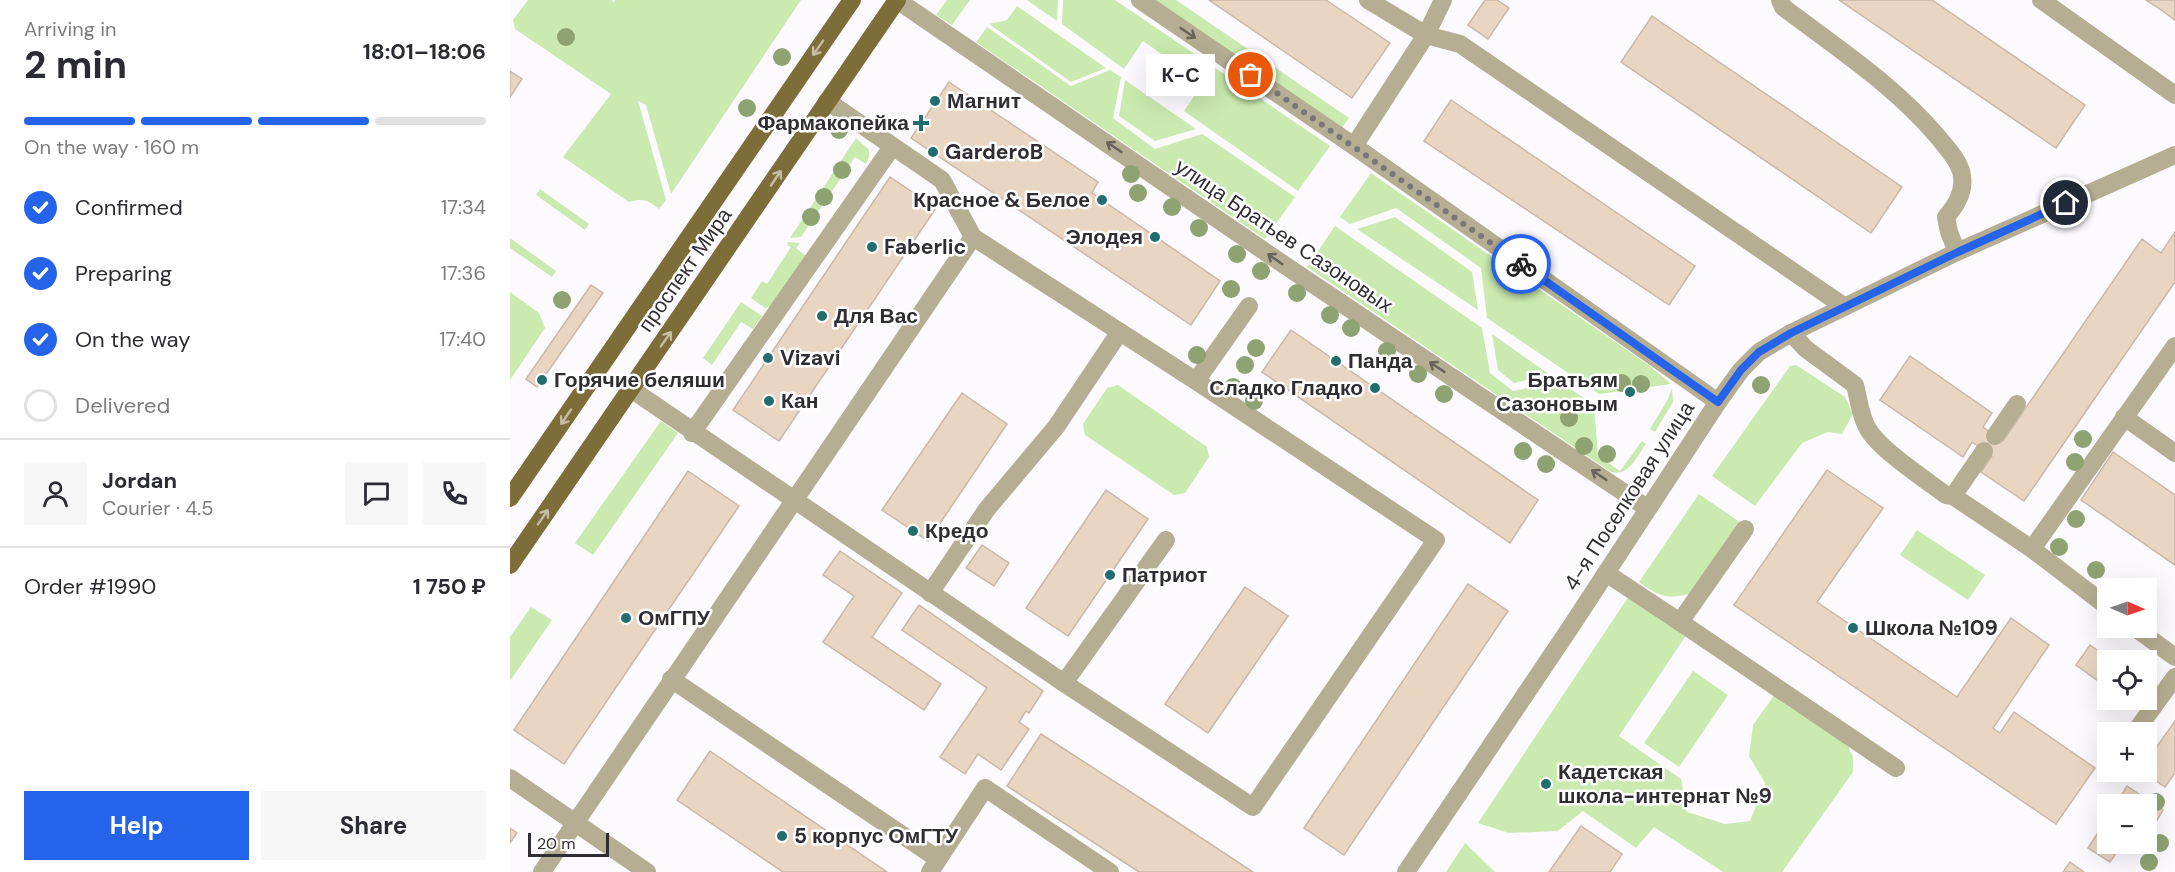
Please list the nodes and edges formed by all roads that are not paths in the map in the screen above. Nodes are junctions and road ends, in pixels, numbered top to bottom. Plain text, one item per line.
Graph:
1 (852, 0) edge
2 (897, 0) edge
3 (1140, 0) edge
4 (1368, 0) edge
5 (1443, 0) edge
6 (1780, 0) edge
7 (2041, 0) edge
8 (1426, 35) junction
9 (2175, 95) edge
10 (827, 101) junction
11 (1353, 146) junction
12 (892, 147) junction
13 (2175, 155) edge
14 (973, 237) junction
15 (1958, 252) junction
16 (1249, 306) dead end
17 (1845, 307) junction
18 (1119, 333) junction
19 (1791, 333) junction
20 (2175, 346) edge
21 (1196, 381) junction
22 (631, 389) junction
23 (1718, 402) junction
24 (2017, 404) dead end
25 (2124, 417) junction
26 (692, 433) junction
27 (2175, 453) edge
28 (1953, 496) junction
29 (510, 498) edge
30 (794, 501) junction
31 (1647, 508) junction
32 (1745, 529) dead end
33 (1166, 540) dead end
34 (2032, 549) junction
35 (510, 565) edge
36 (1606, 573) junction
37 (930, 593) junction
38 (2097, 599) edge
39 (1680, 622) junction
40 (2149, 638) edge
41 (2175, 657) edge
42 (2175, 677) edge
43 (672, 679) junction
44 (1064, 683) junction
45 (2142, 722) edge
46 (1896, 768) dead end
47 (510, 778) edge
48 (577, 824) junction
49 (934, 866) edge
50 (542, 872) edge
51 (647, 872) edge
52 (1110, 872) edge
53 (1406, 872) edge

1 -> 29 main road, проспект Мира
2 - 10 main road, проспект Мира
31 -> 2 street, улица Братьев Сазоновых
3 -> 11 street
4 - 8 street
5 - 8 street
6 - 15 street
7 - 9 street
8 - 11 street
8 - 17 street
10 - 12 street
22 -> 10 main road, проспект Мира
11 - 23 street
12 - 14 street
12 - 26 street
13 - 15 street, 4-я Поселковая улица
14 - 18 street
14 - 30 street
15 - 17 street, 4-я Поселковая улица
16 - 21 street
17 - 19 street, 4-я Поселковая улица
18 - 21 street
18 - 37 street
19 - 23 street, 4-я Поселковая улица
19 - 28 street
20 - 25 street
21 - 44 street
22 - 26 street
35 -> 22 main road, проспект Мира
23 - 31 street, 4-я Поселковая улица
24 - 28 street
25 - 27 street
25 - 34 street
26 - 30 street
28 - 34 street
30 - 37 street
30 - 43 street
31 - 36 street, 4-я Поселковая улица
32 - 39 street
33 - 44 street
34 - 38 street
36 - 39 street
36 - 53 street, 4-я Поселковая улица
37 - 44 street
39 - 46 street
40 - 41 street
42 - 45 street
43 - 48 street
43 - 49 street
47 - 48 street
48 - 50 street
48 - 51 street
49 - 52 street

